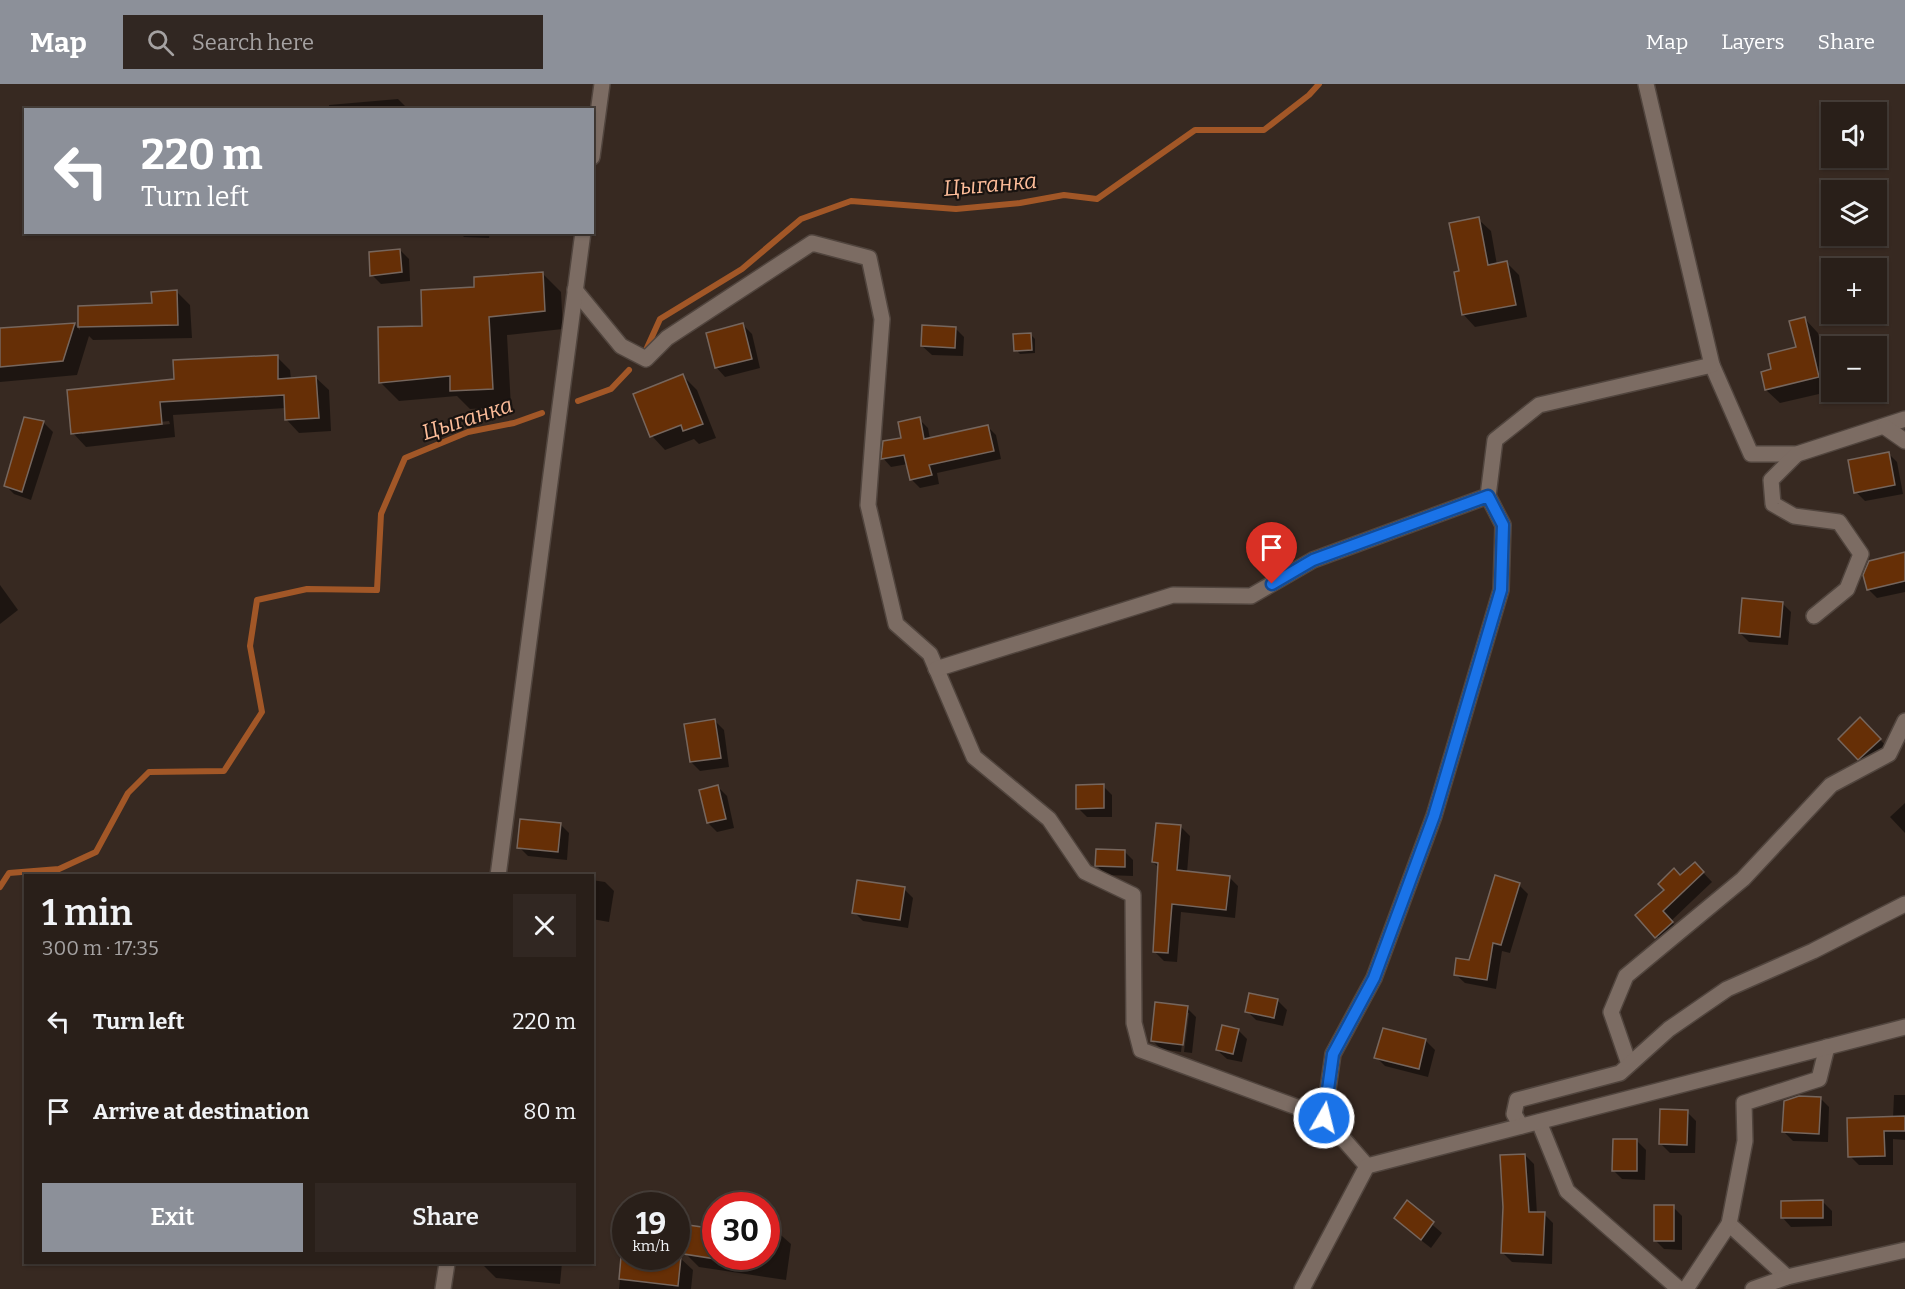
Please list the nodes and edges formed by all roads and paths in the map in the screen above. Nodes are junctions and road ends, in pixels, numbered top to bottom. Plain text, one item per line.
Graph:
1 (602, 84) edge
2 (1646, 84) edge
3 (594, 142) edge
4 (583, 234) edge
5 (575, 290) junction
6 (1712, 365) junction
7 (1905, 419) edge
8 (1885, 427) junction
9 (1905, 441) edge
10 (1797, 454) junction
11 (1488, 496) junction
12 (1814, 616) dead end
13 (936, 669) junction
14 (1905, 722) edge
15 (498, 874) edge
16 (1905, 904) edge
17 (1905, 1027) edge
18 (1827, 1047) junction
19 (1629, 1065) junction
20 (1324, 1118) junction
21 (1539, 1122) junction
22 (1521, 1126) junction
23 (1366, 1166) junction
24 (1729, 1224) junction
25 (1905, 1250) edge
26 (447, 1264) edge
27 (1787, 1277) junction
28 (444, 1289) edge
29 (1302, 1289) edge
30 (1679, 1289) edge
31 (1686, 1289) edge
32 (1753, 1289) edge

1 - 3 street
2 - 6 street
4 - 5 street
5 - 13 street
5 - 15 street
6 - 10 street
6 - 11 street
7 - 8 street
8 - 9 street
8 - 10 street
10 - 12 street
11 - 13 street
11 - 20 street
13 - 20 street
14 - 19 street
16 - 19 street
17 - 18 street
18 - 21 street
18 - 24 street
19 - 22 street
20 - 23 street
21 - 22 street
21 - 30 street
22 - 23 street
23 - 29 street
24 - 27 street
24 - 31 street
25 - 27 street
26 - 28 street
27 - 32 street

